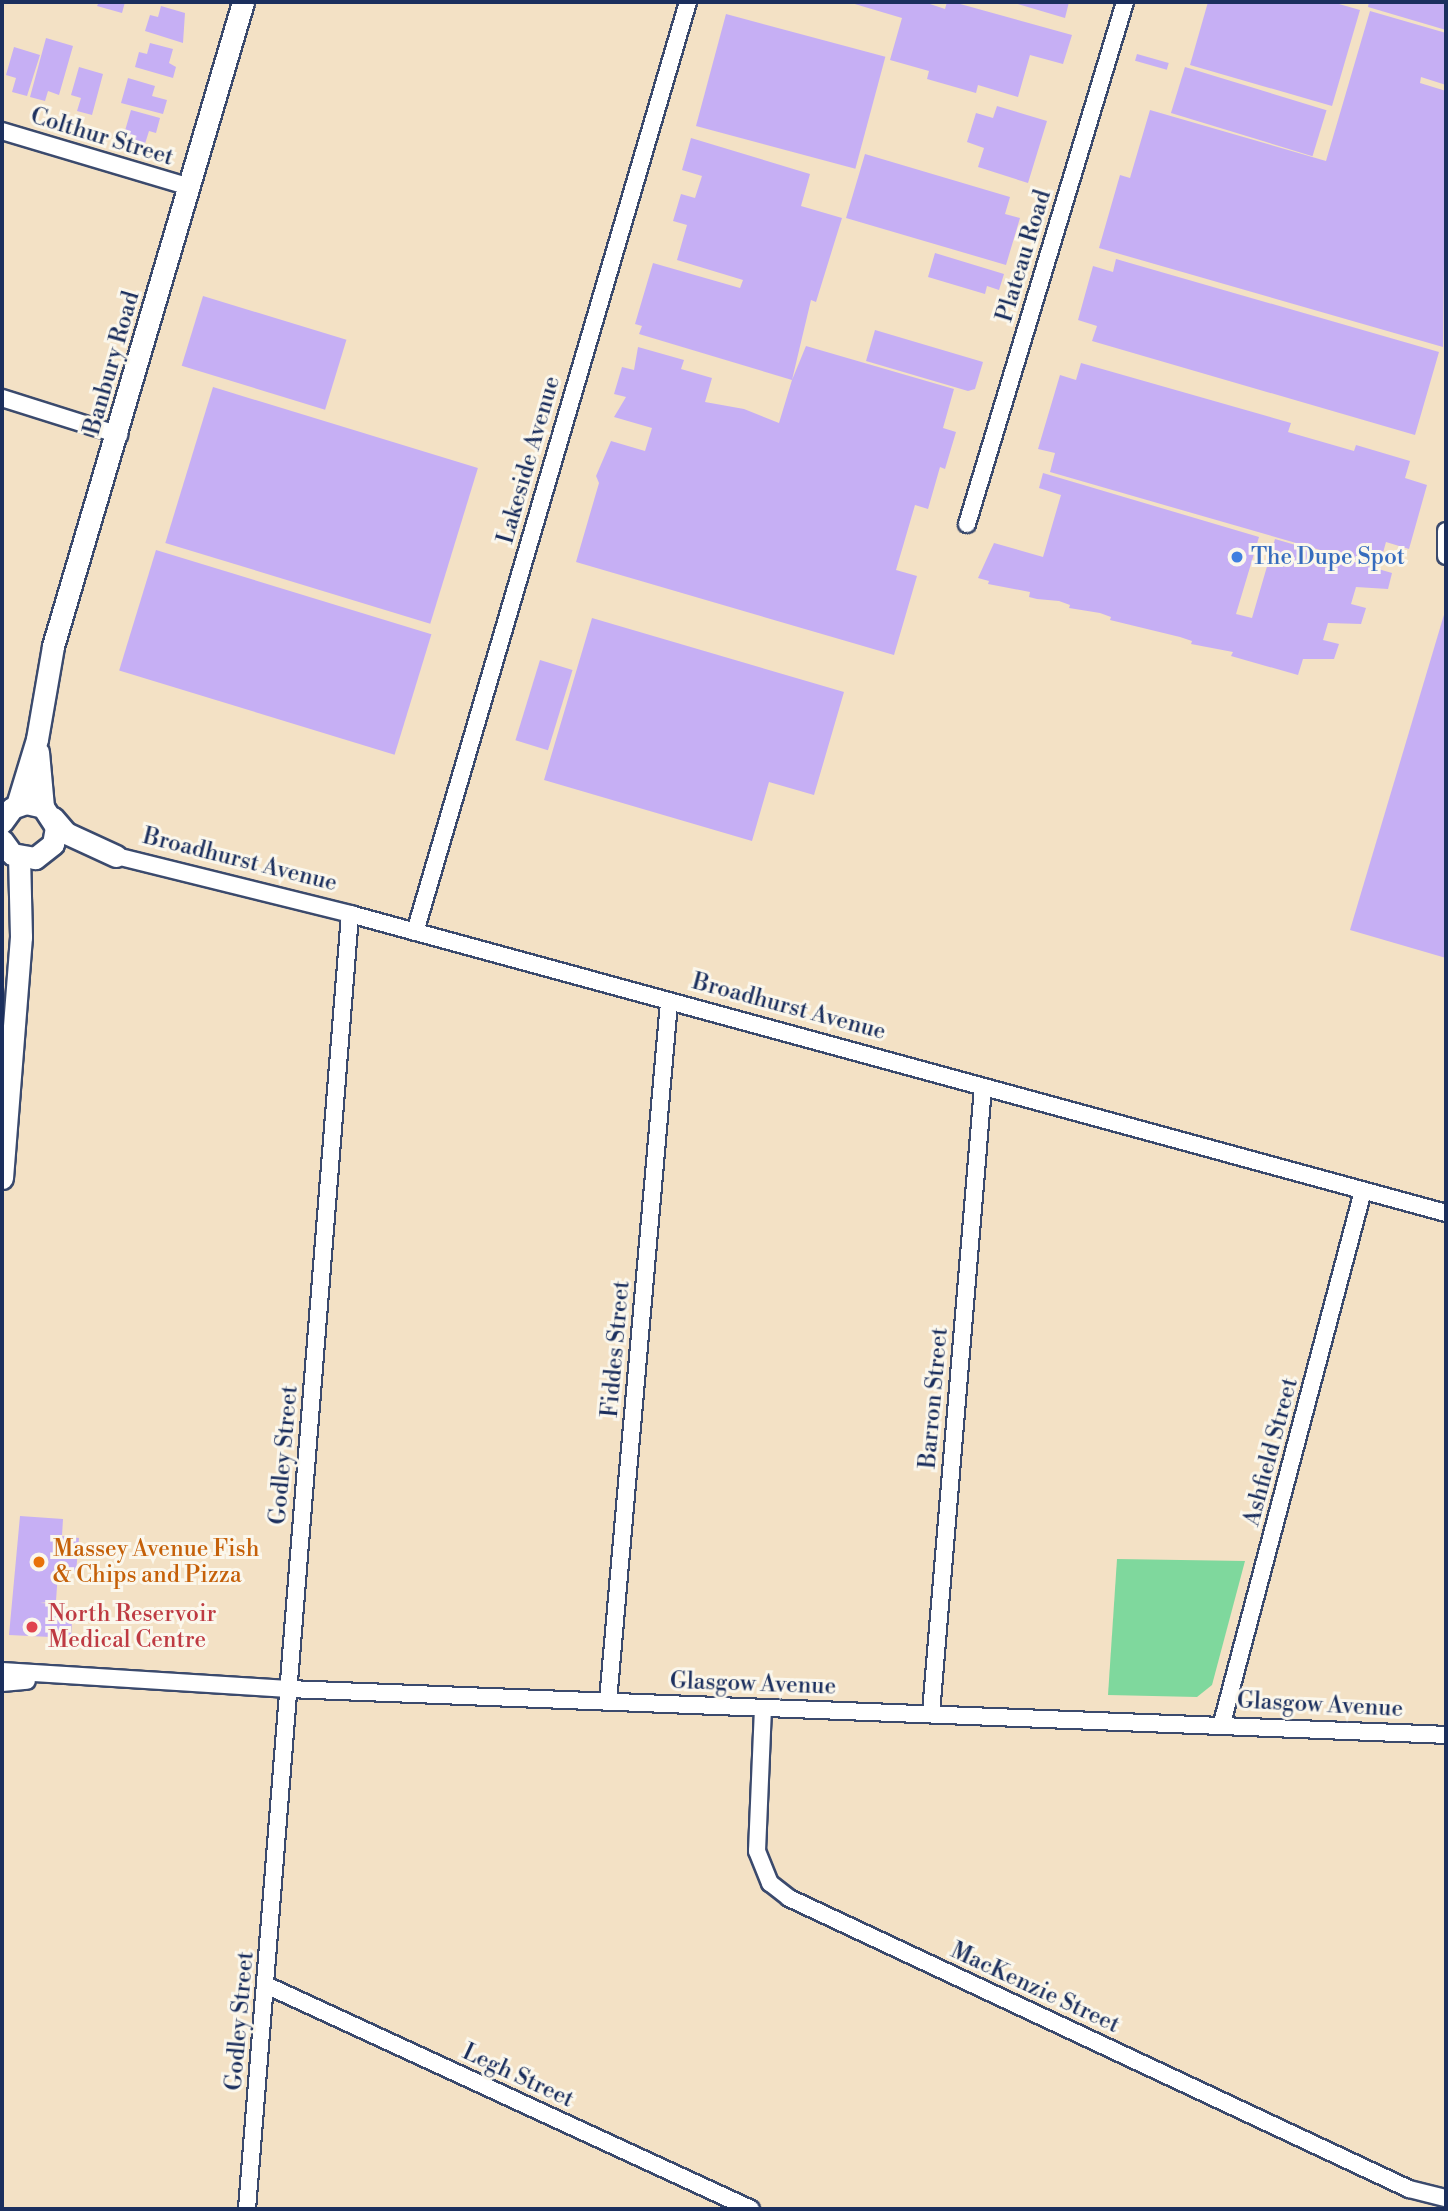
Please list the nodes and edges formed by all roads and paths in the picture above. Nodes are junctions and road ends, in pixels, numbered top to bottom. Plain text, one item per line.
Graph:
1 (243, 2) edge
2 (688, 2) edge
3 (1125, 2) edge
4 (2, 131) edge
5 (190, 187) junction
6 (2, 398) edge
7 (119, 435) junction
8 (967, 524) dead end
9 (1446, 531) edge
10 (1446, 556) edge
11 (37, 739) junction
12 (7, 813) edge
13 (48, 813) junction
14 (2, 839) edge
15 (45, 853) junction
16 (116, 856) junction
17 (19, 857) junction
18 (350, 914) junction
19 (415, 932) junction
20 (21, 937) junction
21 (669, 1002) junction
22 (983, 1087) junction
23 (2, 1178) edge
24 (1363, 1192) junction
25 (1446, 1213) edge
26 (2, 1671) edge
27 (58, 1678) junction
28 (2, 1683) edge
29 (288, 1689) junction
30 (608, 1701) junction
31 (763, 1708) junction
32 (931, 1713) junction
33 (1222, 1723) junction
34 (1446, 1735) edge
35 (265, 1985) junction
36 (1446, 2198) edge
37 (247, 2209) edge
38 (751, 2209) edge

1 - 5 street, Banbury Road
2 - 19 street, Lakeside Avenue
3 - 8 street, Plateau Road
4 - 5 street, Colthur Street
5 - 7 street, Banbury Road
6 - 7 street
7 - 11 street, Banbury Road
9 - 10 street
11 - 12 street, Banbury Road
11 - 13 street, Banbury Road
12 - 13 street
13 - 15 street, Banbury Road
13 - 16 street, Broadhurst Avenue
14 - 17 street
15 - 16 street, Broadhurst Avenue
15 - 17 street, Broadhurst Avenue
15 - 20 street, Banbury Road
16 - 18 street, Broadhurst Avenue
17 - 20 street
18 - 19 street, Broadhurst Avenue
18 - 29 street, Godley Street
19 - 21 street, Broadhurst Avenue
20 - 23 street
21 - 22 street, Broadhurst Avenue
21 - 30 street, Fiddes Street
22 - 24 street, Broadhurst Avenue
22 - 32 street, Barron Street
24 - 25 street, Broadhurst Avenue
24 - 33 street, Ashfield Street
26 - 27 street, Glasgow Avenue
27 - 28 street, Glasgow Avenue
27 - 29 street, Glasgow Avenue
29 - 30 street, Glasgow Avenue
29 - 35 street, Godley Street
30 - 31 street, Glasgow Avenue
31 - 32 street, Glasgow Avenue
31 - 36 street, MacKenzie Street
32 - 33 street, Glasgow Avenue
33 - 34 street, Glasgow Avenue
35 - 37 street, Godley Street
35 - 38 street, Legh Street

